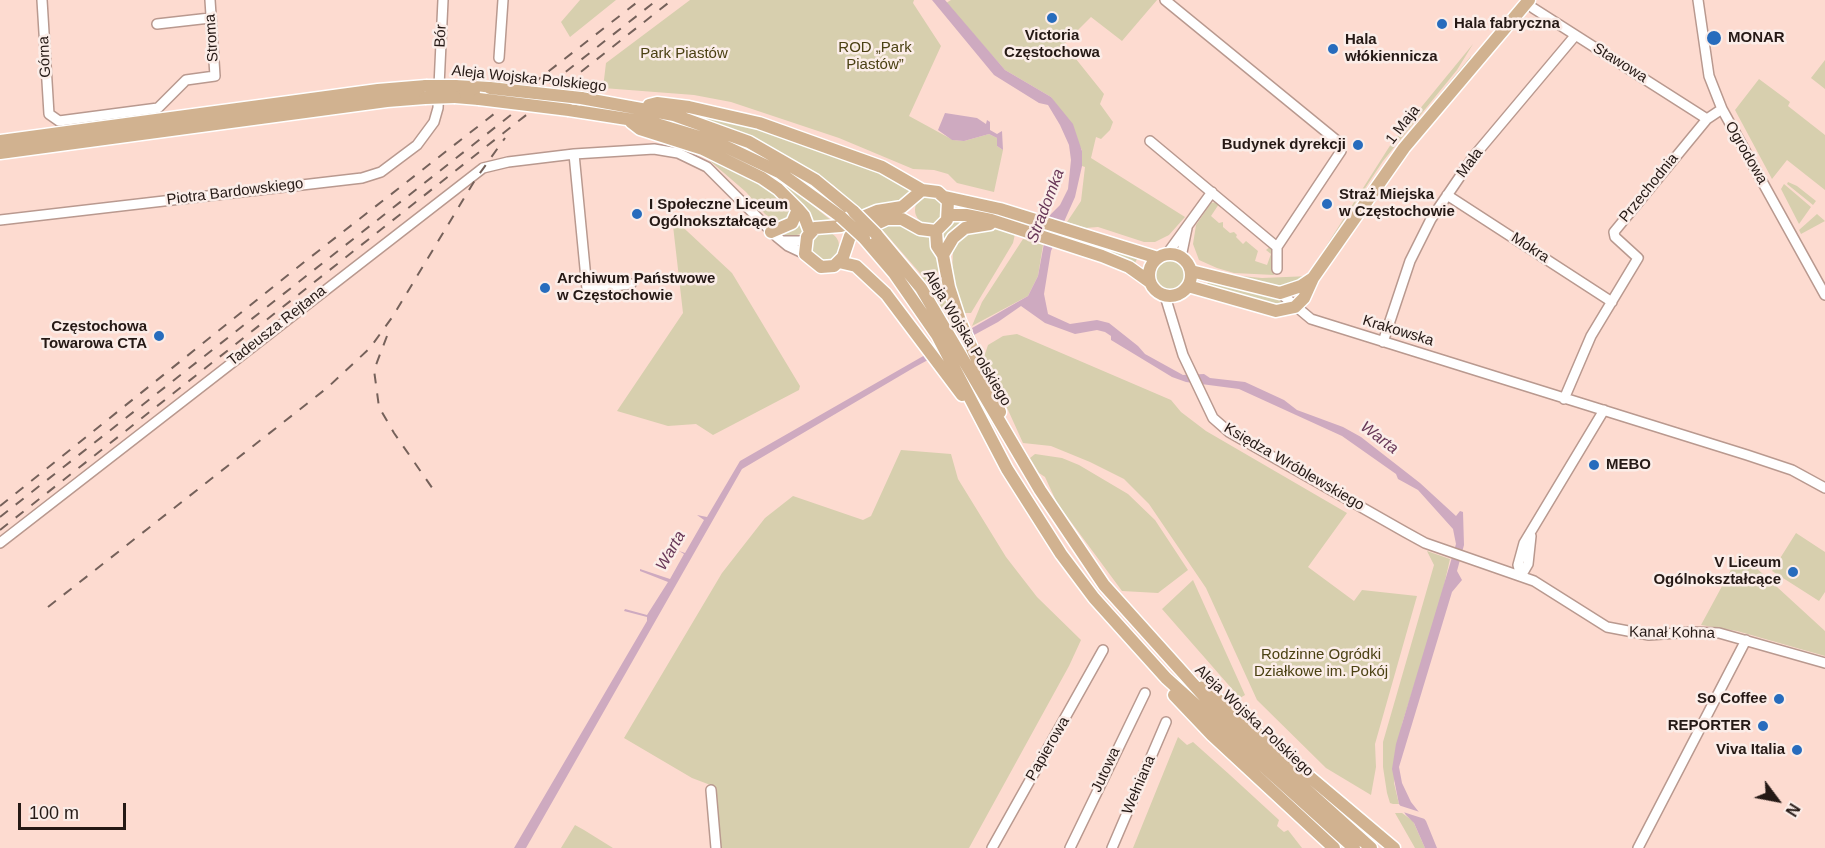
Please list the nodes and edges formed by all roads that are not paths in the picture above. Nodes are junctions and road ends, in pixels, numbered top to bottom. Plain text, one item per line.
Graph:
1 (42, 0) edge
2 (210, 0) edge
3 (443, 0) edge
4 (502, 0) edge
5 (1165, 0) edge
6 (1698, 0) edge
7 (1531, 4) edge
8 (210, 18) junction
9 (157, 24) dead end
10 (1574, 37) junction
11 (500, 58) dead end
12 (215, 76) joint
13 (426, 92) junction
14 (455, 92) junction
15 (639, 107) junction
16 (438, 108) joint
17 (1722, 109) junction
18 (625, 118) junction
19 (1707, 118) junction
20 (0, 141) edge
21 (1150, 141) dead end
22 (0, 153) edge
23 (574, 154) junction
24 (922, 190) junction
25 (1212, 192) junction
26 (1447, 195) junction
27 (945, 197) junction
28 (798, 209) junction
29 (949, 215) junction
30 (0, 220) edge
31 (1190, 220) junction
32 (1002, 224) junction
33 (936, 231) junction
34 (771, 232) junction
35 (870, 236) junction
36 (807, 242) junction
37 (1277, 247) junction
38 (943, 255) junction
39 (1162, 256) junction
40 (1181, 257) junction
41 (839, 262) junction
42 (1277, 268) dead end
43 (1191, 271) junction
44 (1313, 278) junction
45 (1150, 282) junction
46 (631, 284) dead end
47 (1188, 286) junction
48 (1280, 293) junction
49 (1825, 295) edge
50 (1165, 296) junction
51 (1612, 302) junction
52 (1295, 307) junction
53 (1383, 342) junction
54 (956, 359) junction
55 (1564, 399) junction
56 (1604, 410) junction
57 (1825, 488) edge
58 (0, 543) edge
59 (1428, 543) joint
60 (1521, 576) junction
61 (1746, 640) junction
62 (1103, 650) dead end
63 (1825, 663) edge
64 (1166, 678) junction
65 (1191, 682) junction
66 (1145, 693) dead end
67 (1166, 722) dead end
68 (711, 790) dead end
69 (716, 848) edge
70 (992, 848) edge
71 (1070, 848) edge
72 (1112, 848) edge
73 (1334, 848) edge
74 (1354, 848) edge
75 (1371, 848) edge
76 (1394, 848) edge
77 (1638, 848) edge

1 - 12 street, Górna
2 - 8 street, Stroma
3 - 16 street, Bór
4 - 11 street
5 - 37 street
6 - 17 street, Ogrodowa
7 - 10 street, Stawowa
7 - 44 main road, 1 Maja
8 - 9 street
8 - 12 street, Stroma
10 - 19 street, Stawowa
10 - 26 street, Mała
13 - 14 main road, Aleja Wojska Polskiego, bridge
13 - 20 main road, Aleja Wojska Polskiego
13 - 22 main road, Aleja Wojska Polskiego
14 - 15 main road, Aleja Wojska Polskiego, bridge
14 - 18 main road, Aleja Wojska Polskiego, bridge
15 - 24 main road
15 - 35 main road, Aleja Wojska Polskiego, bridge
16 - 30 street, Piotra Bardowskiego
17 - 19 street, Przechodnia
17 - 49 street, Ogrodowa
18 - 28 main road
18 - 35 main road, Aleja Wojska Polskiego, bridge
19 - 51 street, Przechodnia
21 - 25 street
23 - 34 street, Tadeusza Rejtana
23 - 46 street
23 - 58 street, Tadeusza Rejtana
24 - 27 main road
24 - 36 main road
25 - 31 street
25 - 37 street
26 - 51 street, Mokra
26 - 53 street, Mała
27 - 29 main road
27 - 39 main road
28 - 34 main road
28 - 36 main road
29 - 32 main road
29 - 33 main road
31 - 39 street
31 - 40 street
32 - 38 main road
32 - 45 main road
33 - 38 main road
33 - 41 main road
34 - 36 street, Tadeusza Rejtana
35 - 54 main road, Aleja Wojska Polskiego
36 - 41 main road
37 - 42 street
38 - 54 main road
39 - 40 main road
39 - 45 main road
40 - 43 main road
41 - 54 main road
43 - 47 main road
43 - 48 main road, Krakowska
44 - 48 main road, 1 Maja
44 - 52 main road, 1 Maja
45 - 50 main road
47 - 50 main road
47 - 52 main road
48 - 52 street, Krakowska
50 - 59 street, Księdza Wróblewskiego
51 - 55 street, Przechodnia
52 - 53 street, Krakowska
53 - 55 street, Krakowska
54 - 64 main road, Aleja Wojska Polskiego
54 - 65 main road, Aleja Wojska Polskiego
55 - 56 street, Krakowska
56 - 57 street, Krakowska
56 - 60 street
59 - 60 street, Kanał Kohna
60 - 61 street, Kanał Kohna
61 - 63 street, Kanał Kohna
61 - 77 street
62 - 70 street, Papierowa
64 - 73 main road
64 - 74 main road, Aleja Wojska Polskiego
65 - 75 main road, Aleja Wojska Polskiego
65 - 76 main road
66 - 71 street, Jutowa
67 - 72 street, Wełniana
68 - 69 street

